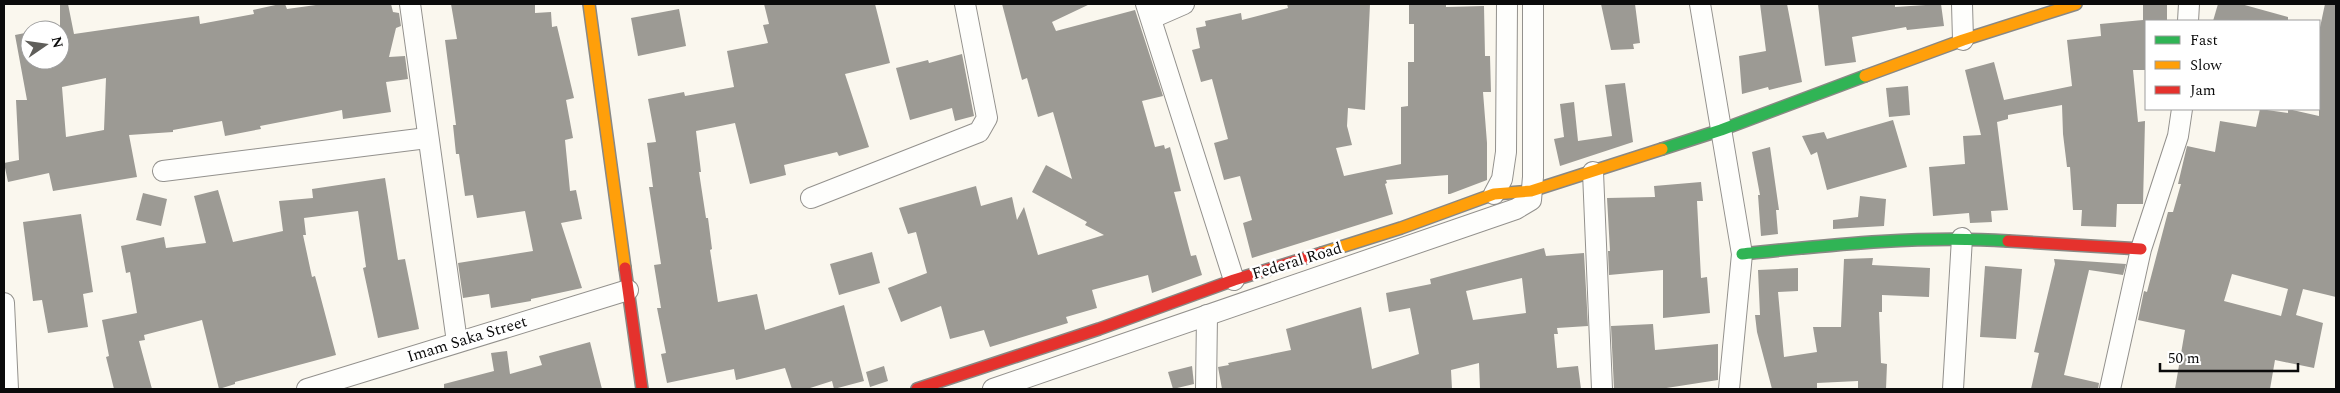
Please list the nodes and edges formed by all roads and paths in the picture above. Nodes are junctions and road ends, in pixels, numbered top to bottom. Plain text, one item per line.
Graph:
1 (410, 4) edge
2 (589, 4) edge
3 (965, 4) edge
4 (1184, 4) edge
5 (1508, 4) edge
6 (1533, 4) edge
7 (1700, 4) edge
8 (1962, 4) edge
9 (2076, 4) edge
10 (2188, 4) edge
11 (1149, 11) edge
12 (2188, 20) edge
13 (1963, 40) junction
14 (2182, 110) edge
15 (1721, 130) junction
16 (427, 138) junction
17 (162, 171) dead end
18 (1593, 172) junction
19 (1531, 191) junction
20 (1494, 194) junction
21 (811, 198) dead end
22 (1962, 238) junction
23 (2141, 249) junction
24 (1742, 254) junction
25 (1234, 280) junction
26 (628, 290) junction
27 (4, 303) edge
28 (1207, 315) junction
29 (457, 342) junction
30 (8, 389) edge
31 (308, 389) edge
32 (642, 389) edge
33 (917, 389) edge
34 (993, 389) edge
35 (1206, 389) edge
36 (1602, 389) edge
37 (1729, 389) edge
38 (1954, 389) edge
39 (2110, 389) edge

1 - 16 street
2 - 26 street
3 - 21 street
4 - 11 street
5 - 20 street
6 - 19 street
7 - 15 street
8 - 13 street
9 - 13 street, Federal Road
10 - 12 street
11 - 25 street
13 - 15 street, Federal Road
14 - 23 street
15 - 18 street, Federal Road
15 - 24 street
16 - 17 street
16 - 29 street
18 - 19 street, Federal Road
18 - 36 street
19 - 20 street, Federal Road
19 - 28 street, Federal Road
20 - 25 street, Federal Road
22 - 23 street
22 - 24 street
22 - 38 street
23 - 39 street
24 - 37 street
25 - 33 street, Federal Road
26 - 29 street, Imam Saka Street
26 - 32 street
27 - 30 street
28 - 34 street, Federal Road
28 - 35 street
29 - 31 street, Imam Saka Street

